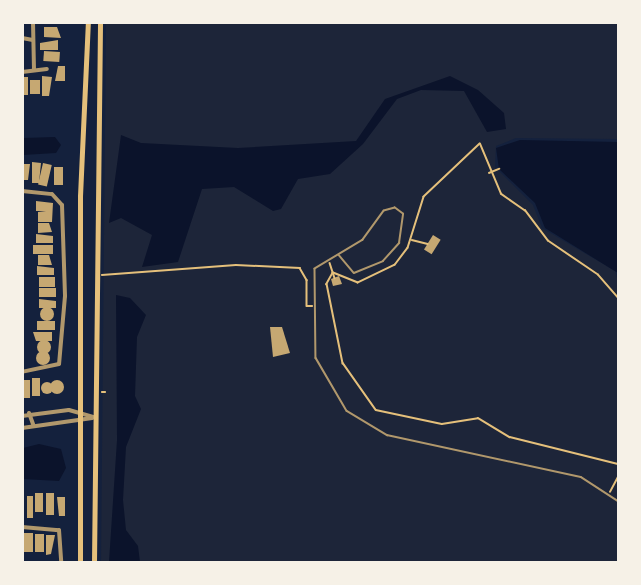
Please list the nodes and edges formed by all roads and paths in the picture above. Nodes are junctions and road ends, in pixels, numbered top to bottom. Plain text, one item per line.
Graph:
1 (33, 22) edge
2 (88, 22) edge
3 (100, 22) edge
4 (22, 38) edge
5 (33, 40) junction
6 (47, 69) dead end
7 (34, 70) junction
8 (22, 72) edge
9 (499, 169) dead end
10 (488, 173) junction
11 (22, 191) edge
12 (411, 239) junction
13 (428, 244) dead end
14 (80, 248) junction
15 (94, 248) junction
16 (339, 255) junction
17 (329, 259) junction
18 (94, 271) junction
19 (333, 273) junction
20 (335, 278) dead end
21 (618, 298) edge
22 (312, 306) junction
23 (22, 372) edge
24 (80, 411) junction
25 (29, 413) junction
26 (22, 416) edge
27 (94, 417) junction
28 (80, 421) junction
29 (33, 424) junction
30 (22, 428) edge
31 (618, 464) edge
32 (618, 477) edge
33 (609, 493) junction
34 (618, 501) edge
35 (22, 527) edge
36 (61, 562) edge
37 (80, 562) edge
38 (94, 562) edge

1 - 5 street
2 - 14 main road
3 - 15 main road
4 - 5 street
5 - 7 street
6 - 7 street
7 - 8 street
9 - 10 path
10 - 12 path
10 - 21 path
11 - 23 street
12 - 13 path
12 - 19 path
14 - 15 main road
14 - 24 main road
15 - 18 main road
16 - 16 lane
16 - 17 lane
17 - 19 path
17 - 22 lane
18 - 22 path
18 - 27 main road
19 - 20 path
19 - 31 path
22 - 33 lane
24 - 25 street
24 - 27 street
24 - 28 main road
25 - 26 street
25 - 29 street
27 - 28 street
27 - 38 main road
28 - 29 street
28 - 37 main road
29 - 30 street
32 - 33 path
33 - 34 lane
35 - 36 street

